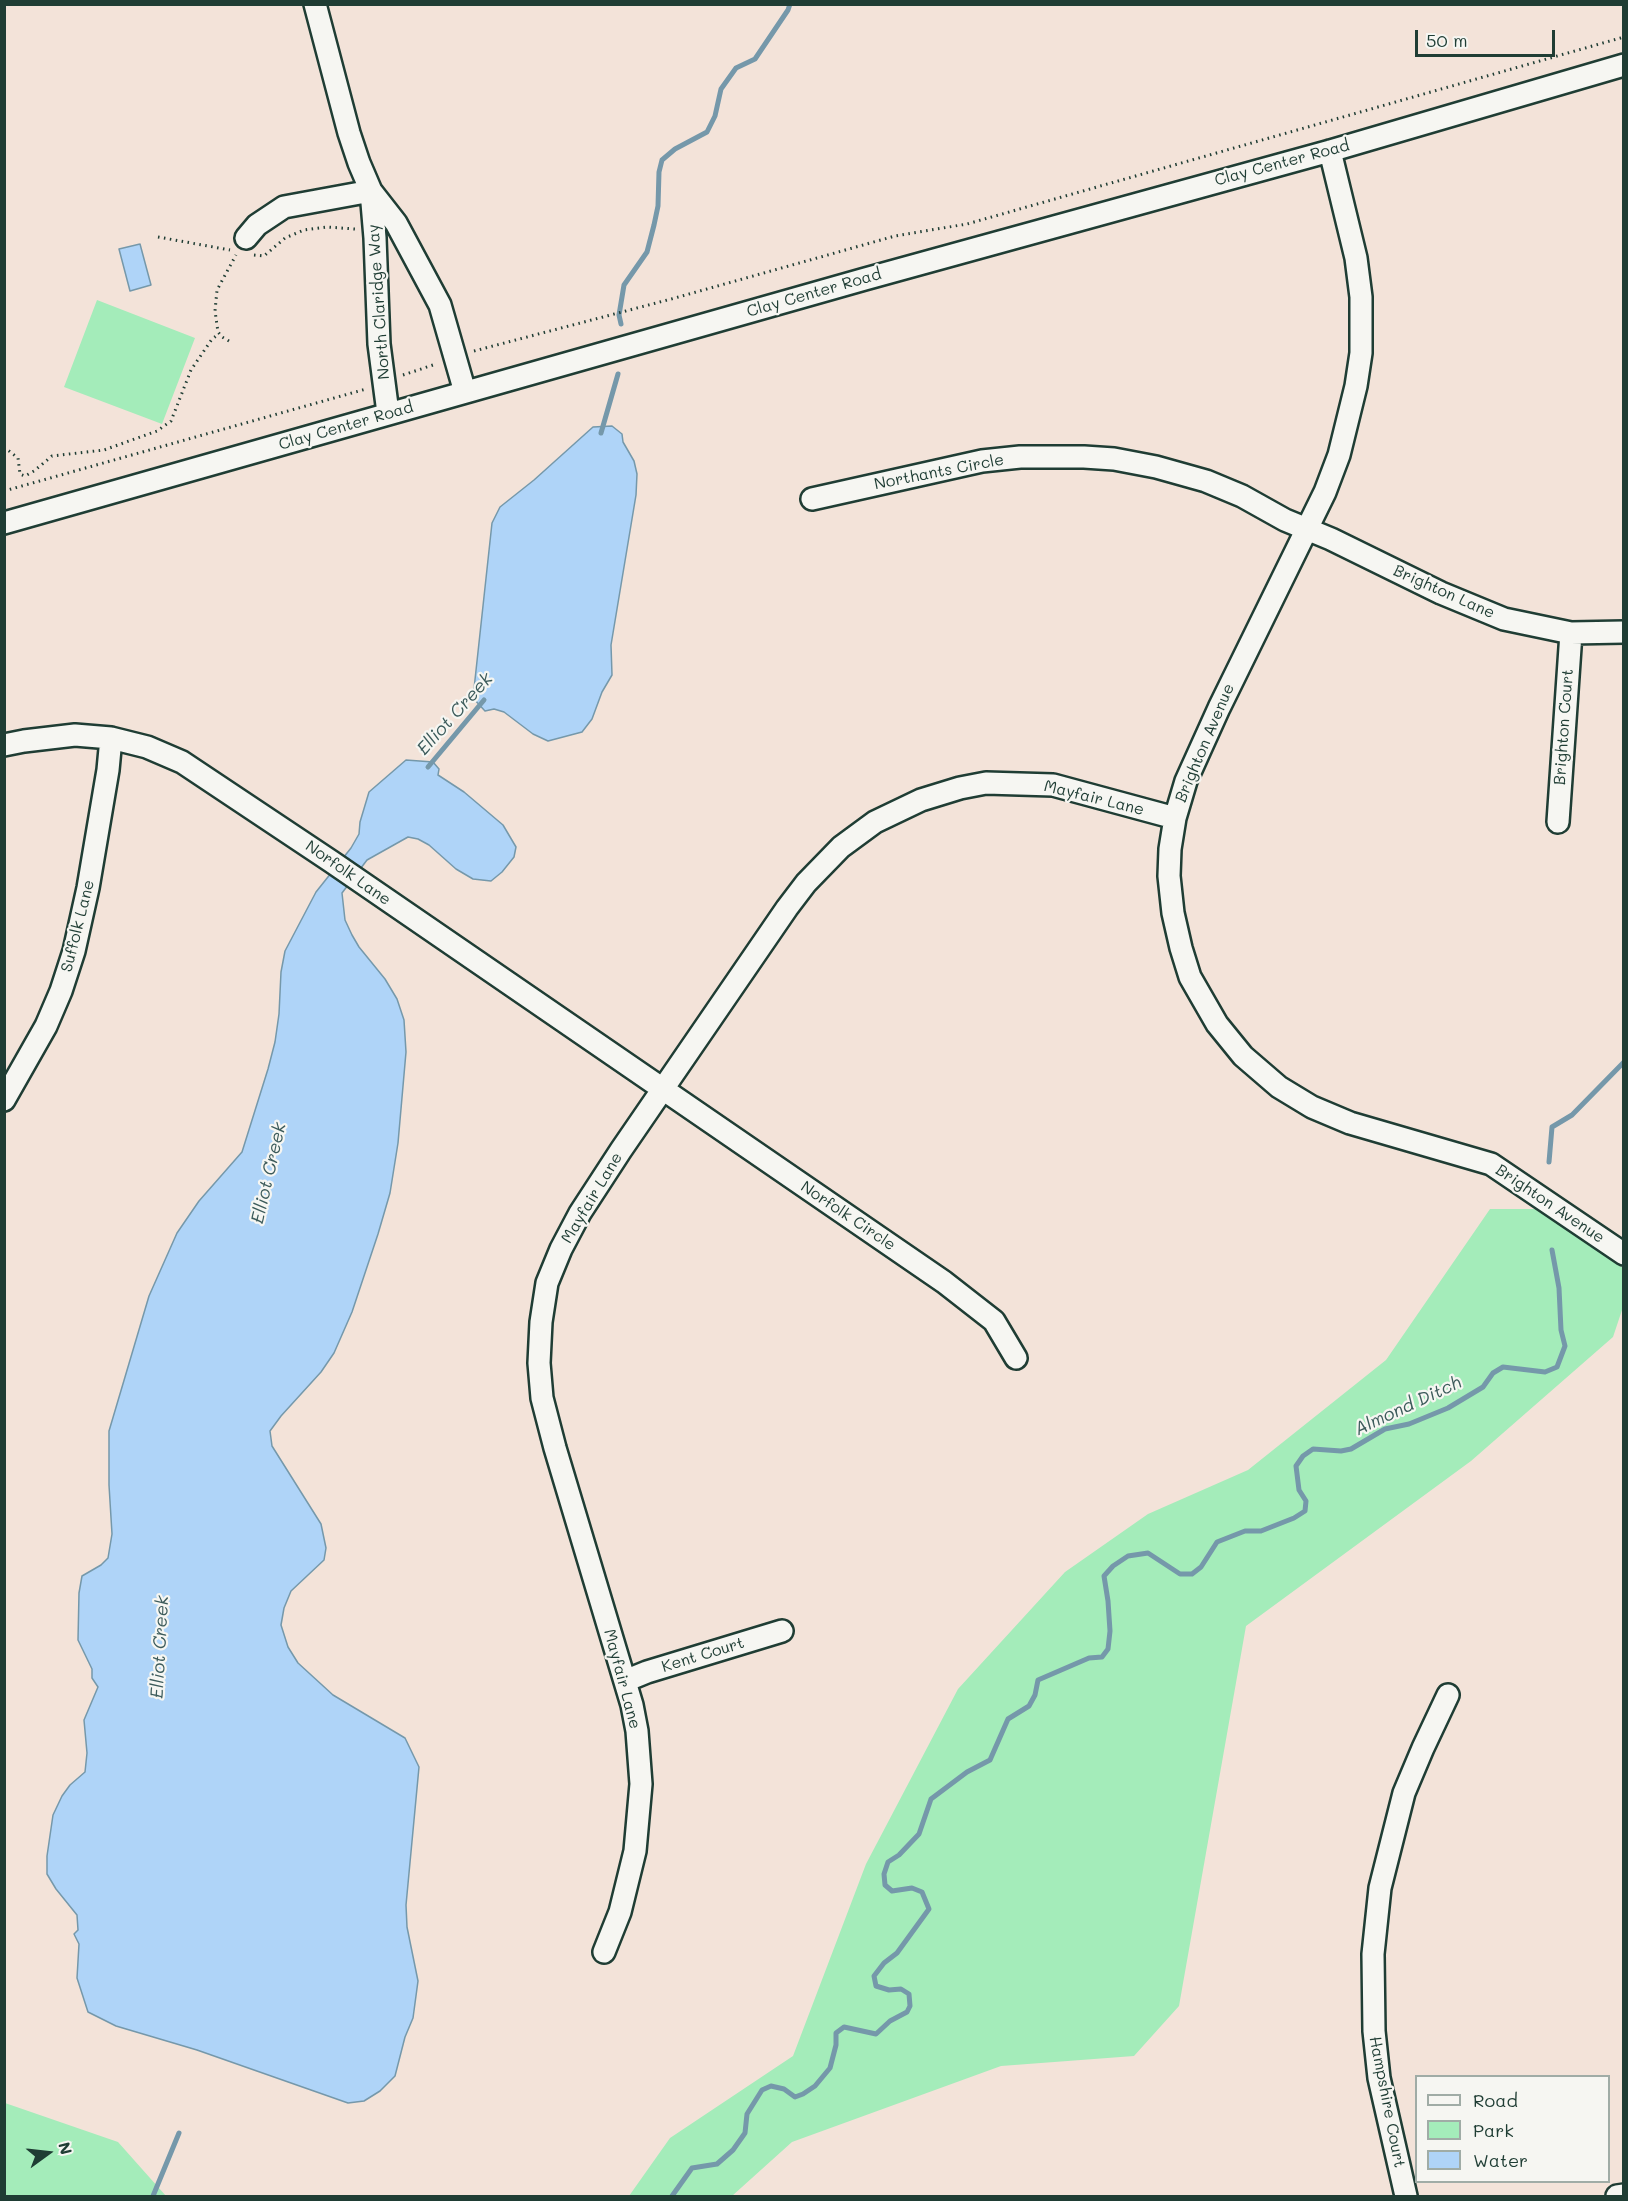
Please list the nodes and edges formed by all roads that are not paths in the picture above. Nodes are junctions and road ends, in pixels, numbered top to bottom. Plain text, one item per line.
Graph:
1 (315, 4) edge
2 (1623, 65) edge
3 (1330, 151) junction
4 (371, 191) junction
5 (246, 238) road end
6 (465, 392) junction
7 (388, 413) junction
8 (812, 499) dead end
9 (4, 523) edge
10 (1306, 530) junction
11 (1623, 632) edge
12 (1571, 633) junction
13 (111, 738) junction
14 (4, 745) edge
15 (1175, 818) junction
16 (1558, 822) dead end
17 (664, 1089) junction
18 (4, 1100) edge
19 (1623, 1254) edge
20 (1016, 1358) dead end
21 (782, 1631) dead end
22 (625, 1681) junction
23 (1448, 1695) dead end
24 (604, 1952) dead end
25 (1623, 2195) edge
26 (1406, 2196) edge
27 (1617, 2196) edge

1 - 4 street, North Claridge Way
2 - 3 street, Clay Center Road
3 - 6 street, Clay Center Road
3 - 10 street, Brighton Avenue
4 - 5 street
4 - 6 street, North Claridge Way
4 - 7 street, North Claridge Way
6 - 7 street, Clay Center Road
7 - 9 street, Clay Center Road
8 - 10 street, Northants Circle
10 - 12 street, Brighton Lane
10 - 15 street, Brighton Avenue
11 - 12 street, Brighton Lane
12 - 16 street, Brighton Court
13 - 14 street, Norfolk Lane
13 - 17 street, Norfolk Lane
13 - 18 street, Suffolk Lane
15 - 17 street, Mayfair Lane
15 - 19 street, Brighton Avenue
17 - 20 street, Norfolk Circle
17 - 22 street, Mayfair Lane
21 - 22 street, Kent Court
22 - 24 street, Mayfair Lane
23 - 26 street, Hampshire Court
25 - 27 street

